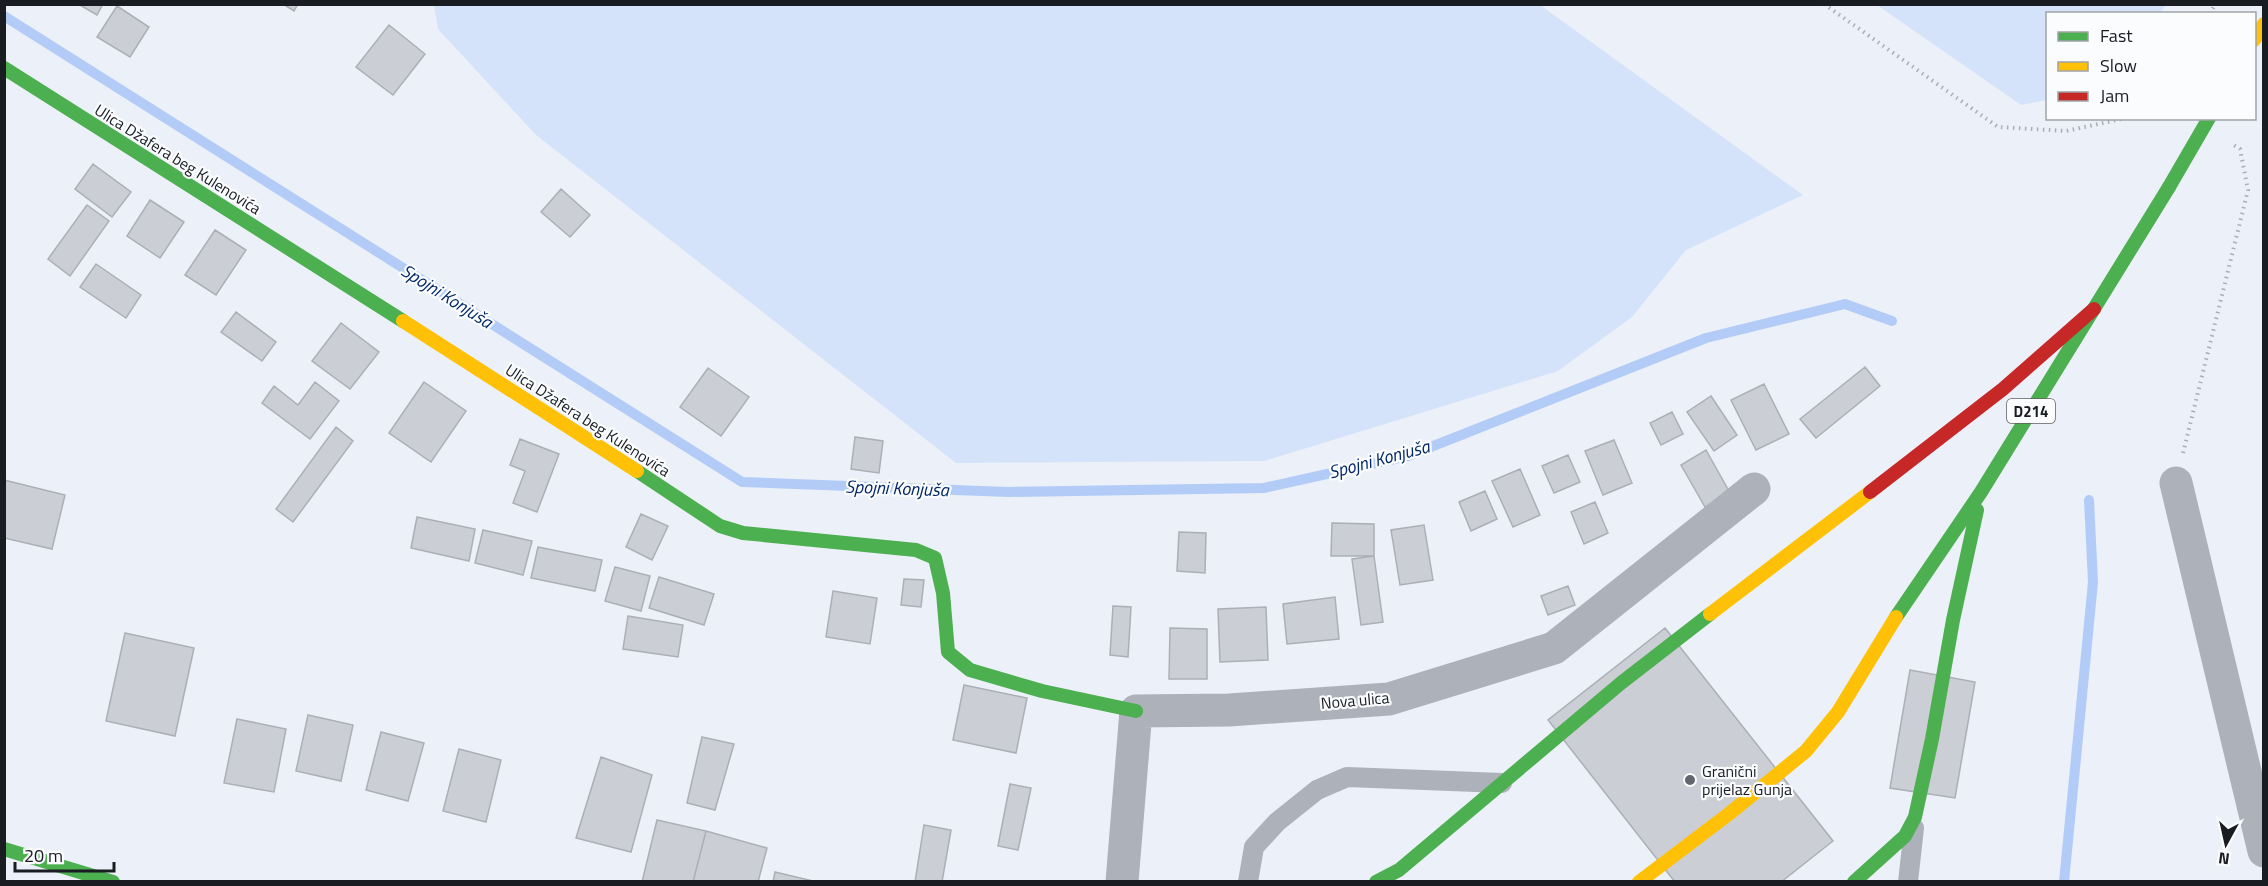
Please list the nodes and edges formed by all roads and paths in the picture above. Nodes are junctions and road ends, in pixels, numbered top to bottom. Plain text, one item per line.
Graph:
1 (1824, 4) edge
2 (2264, 24) edge
3 (2256, 37) edge
4 (4, 68) edge
5 (2117, 120) edge
6 (2208, 120) edge
7 (2231, 143) dead end
8 (2094, 309) junction
9 (2176, 483) joint
10 (1754, 489) dead end
11 (1981, 492) junction
12 (1136, 711) junction
13 (1502, 783) junction
14 (1915, 817) junction
15 (4, 849) edge
16 (2264, 851) edge
17 (113, 882) edge
18 (1122, 882) edge
19 (1248, 882) edge
20 (1376, 882) edge
21 (1639, 882) edge
22 (1854, 882) edge
23 (1908, 882) edge

1 - 5 path
2 - 3 main road
4 - 12 main road, Ulica Džafera beg Kulenovića
6 - 8 main road, D214, bridge
7 - 9 path
8 - 11 main road, D214
8 - 13 main road
9 - 16 street
10 - 12 street, Nova ulica
11 - 14 main road
11 - 21 main road, D214
12 - 18 street
13 - 19 lane
13 - 20 main road
14 - 22 main road
14 - 23 lane
15 - 17 main road

